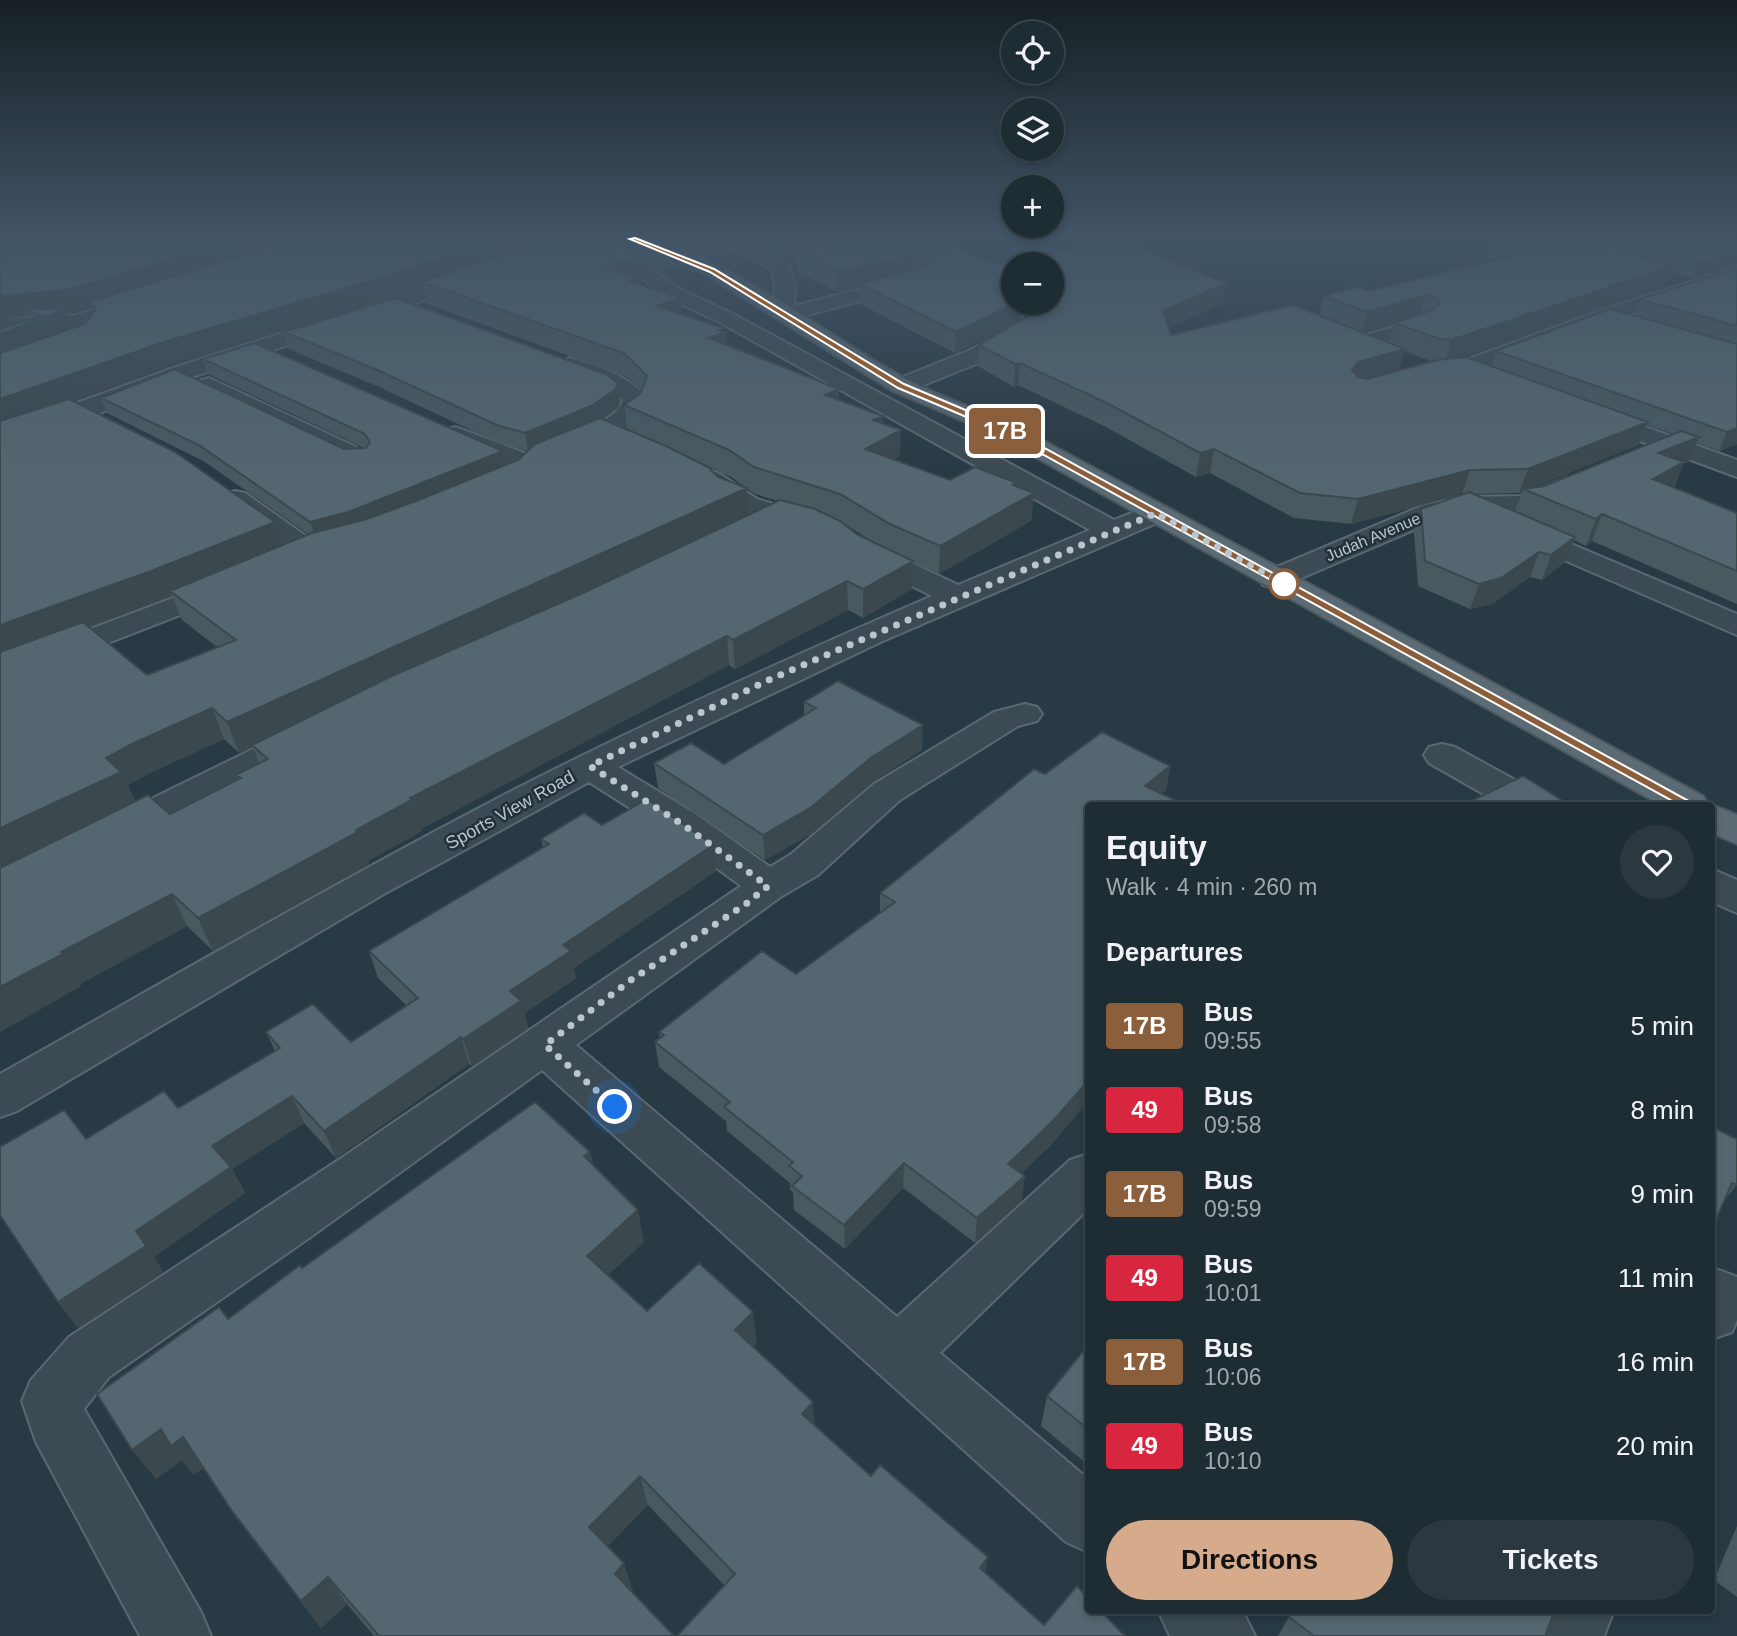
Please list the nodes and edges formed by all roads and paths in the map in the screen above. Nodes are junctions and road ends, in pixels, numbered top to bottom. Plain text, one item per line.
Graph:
1 (131, 315) edge
2 (363, 315) edge
3 (720, 315) edge
4 (784, 315) edge
5 (1603, 316) joint
6 (0, 325) edge
7 (1421, 325) edge
8 (1638, 326) edge
9 (1021, 328) edge
10 (1338, 335) edge
11 (1361, 344) junction
12 (833, 345) junction
13 (258, 348) junction
14 (543, 355) edge
15 (793, 355) junction
16 (296, 363) edge
17 (1462, 369) junction
18 (181, 373) junction
19 (1501, 383) edge
20 (901, 386) junction
21 (1567, 406) edge
22 (80, 412) junction
23 (431, 423) edge
24 (115, 430) edge
25 (604, 432) junction
26 (0, 439) edge
27 (1672, 443) junction
28 (1035, 447) junction
29 (656, 454) edge
30 (359, 458) edge
31 (1635, 458) edge
32 (988, 462) junction
33 (528, 463) junction
34 (681, 464) edge
35 (1737, 469) edge
36 (1598, 474) edge
37 (501, 482) edge
38 (216, 485) edge
39 (1463, 505) junction
40 (1156, 513) junction
41 (778, 515) junction
42 (1113, 531) junction
43 (732, 536) edge
44 (1273, 579) junction
45 (958, 597) junction
46 (1737, 626) edge
47 (6, 665) edge
48 (1025, 714) dead end
49 (328, 726) edge
50 (1442, 755) dead end
51 (590, 766) junction
52 (1526, 802) edge
53 (1684, 802) edge
54 (1715, 819) edge
55 (1737, 831) edge
56 (85, 847) edge
57 (1715, 885) edge
58 (768, 886) junction
59 (1737, 899) edge
60 (545, 1045) junction
61 (0, 1097) edge
62 (1085, 1180) edge
63 (899, 1353) junction
64 (1085, 1517) edge
65 (1196, 1614) edge
66 (1579, 1614) edge
67 (177, 1636) edge
68 (1221, 1636) edge
69 (1570, 1636) edge

1 - 6 street
2 - 13 street
3 - 15 street
4 - 12 main road
5 - 8 street
5 - 17 street
7 - 11 street
9 - 20 street
10 - 11 street
11 - 17 street
12 - 15 street
12 - 20 main road
13 - 16 street
13 - 18 street
14 - 25 street
15 - 32 street
17 - 19 street
18 - 22 street
18 - 30 street
20 - 28 main road
21 - 27 street
22 - 24 street
22 - 26 street
23 - 33 street
25 - 29 street
25 - 33 street
27 - 31 street
27 - 35 street
28 - 32 street
28 - 40 main road
32 - 42 street
33 - 37 street
34 - 41 street
36 - 39 street, Judah Avenue
38 - 47 street
39 - 44 street, Judah Avenue
39 - 46 street
40 - 42 street, Sports View Road
40 - 44 main road
41 - 43 street
41 - 45 street
42 - 45 street, Sports View Road
44 - 53 main road
45 - 51 street, Sports View Road
48 - 58 street
49 - 56 street
50 - 52 street
51 - 58 street
51 - 61 street, Sports View Road
54 - 55 main road
57 - 59 street
58 - 60 street
60 - 63 street
60 - 67 street
62 - 63 street
63 - 64 street
65 - 68 street
66 - 69 street

